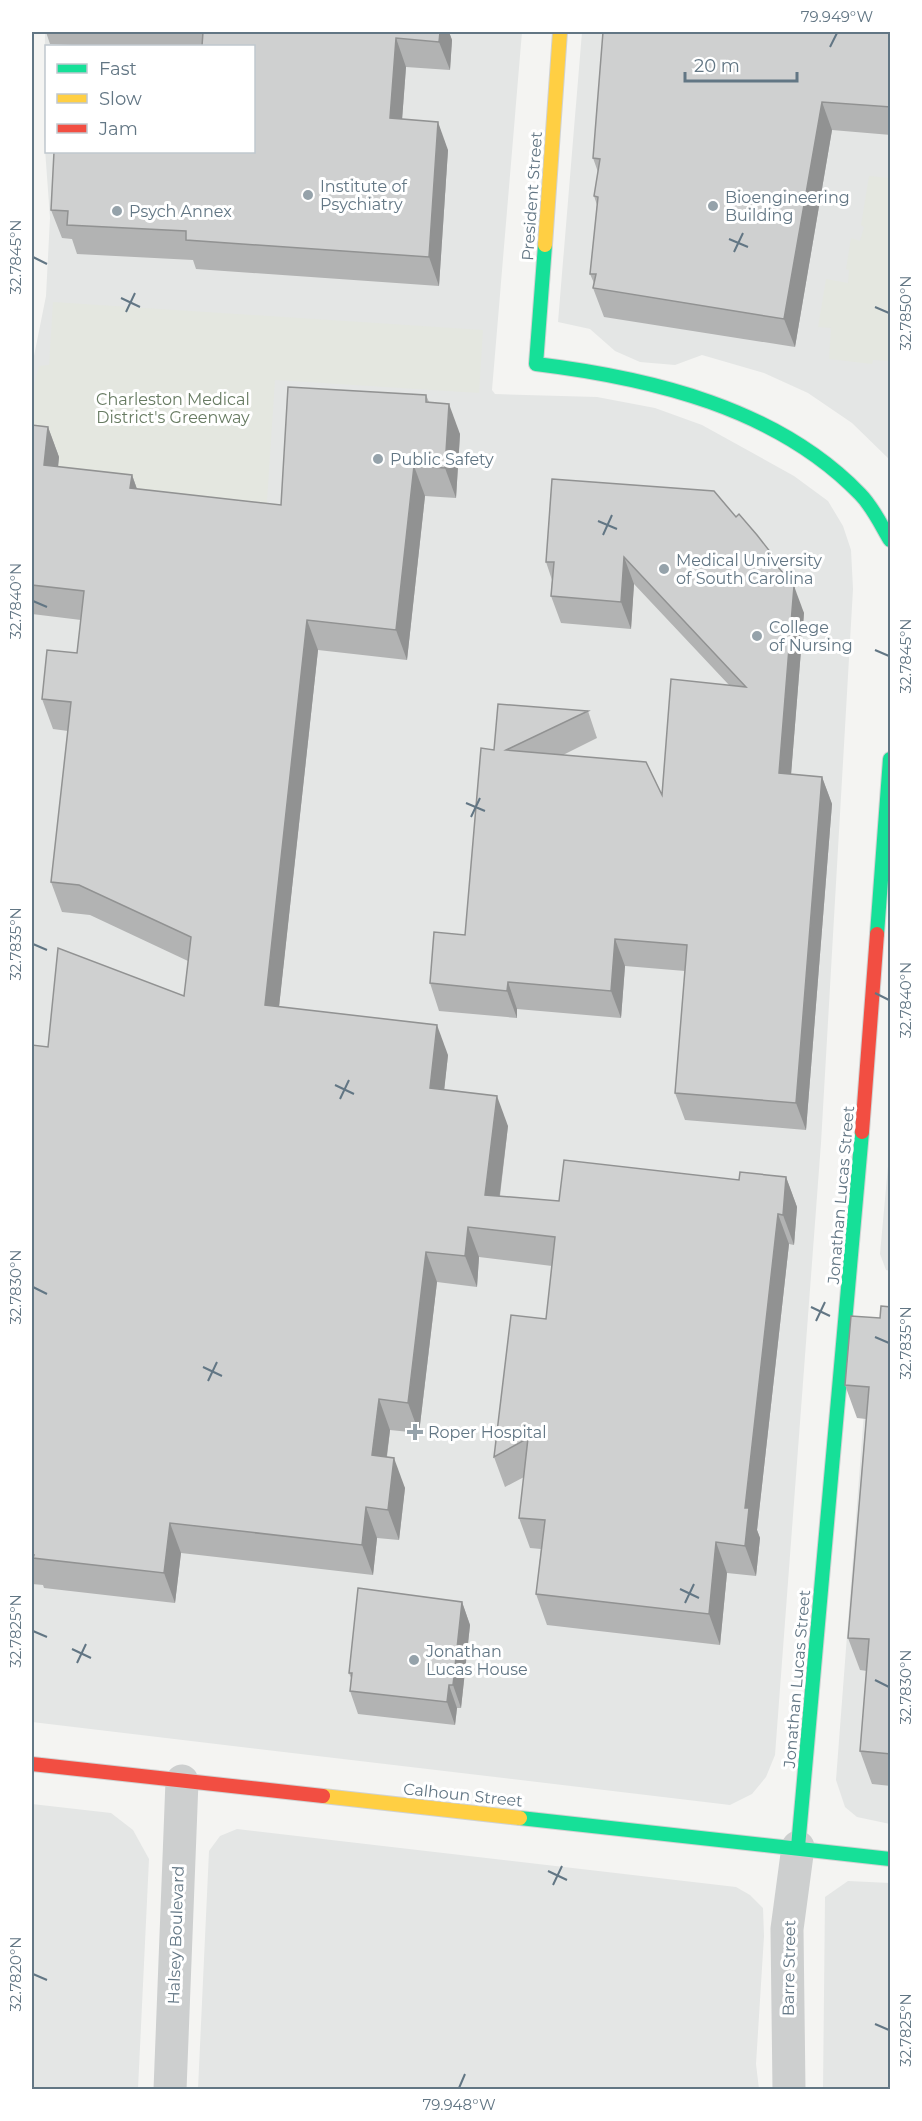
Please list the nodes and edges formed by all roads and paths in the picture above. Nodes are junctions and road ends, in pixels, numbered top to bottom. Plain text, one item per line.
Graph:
1 (560, 32) edge
2 (891, 540) edge
3 (891, 759) edge
4 (32, 1764) edge
5 (182, 1781) junction
6 (798, 1847) junction
7 (891, 1859) edge
8 (170, 2090) edge
9 (789, 2090) edge

1 - 2 street, President Street
3 - 6 street, Jonathan Lucas Street
4 - 5 street, Calhoun Street
5 - 6 street, Calhoun Street
5 - 8 street, Halsey Boulevard
6 - 7 street, Calhoun Street
6 - 9 street, Barre Street

